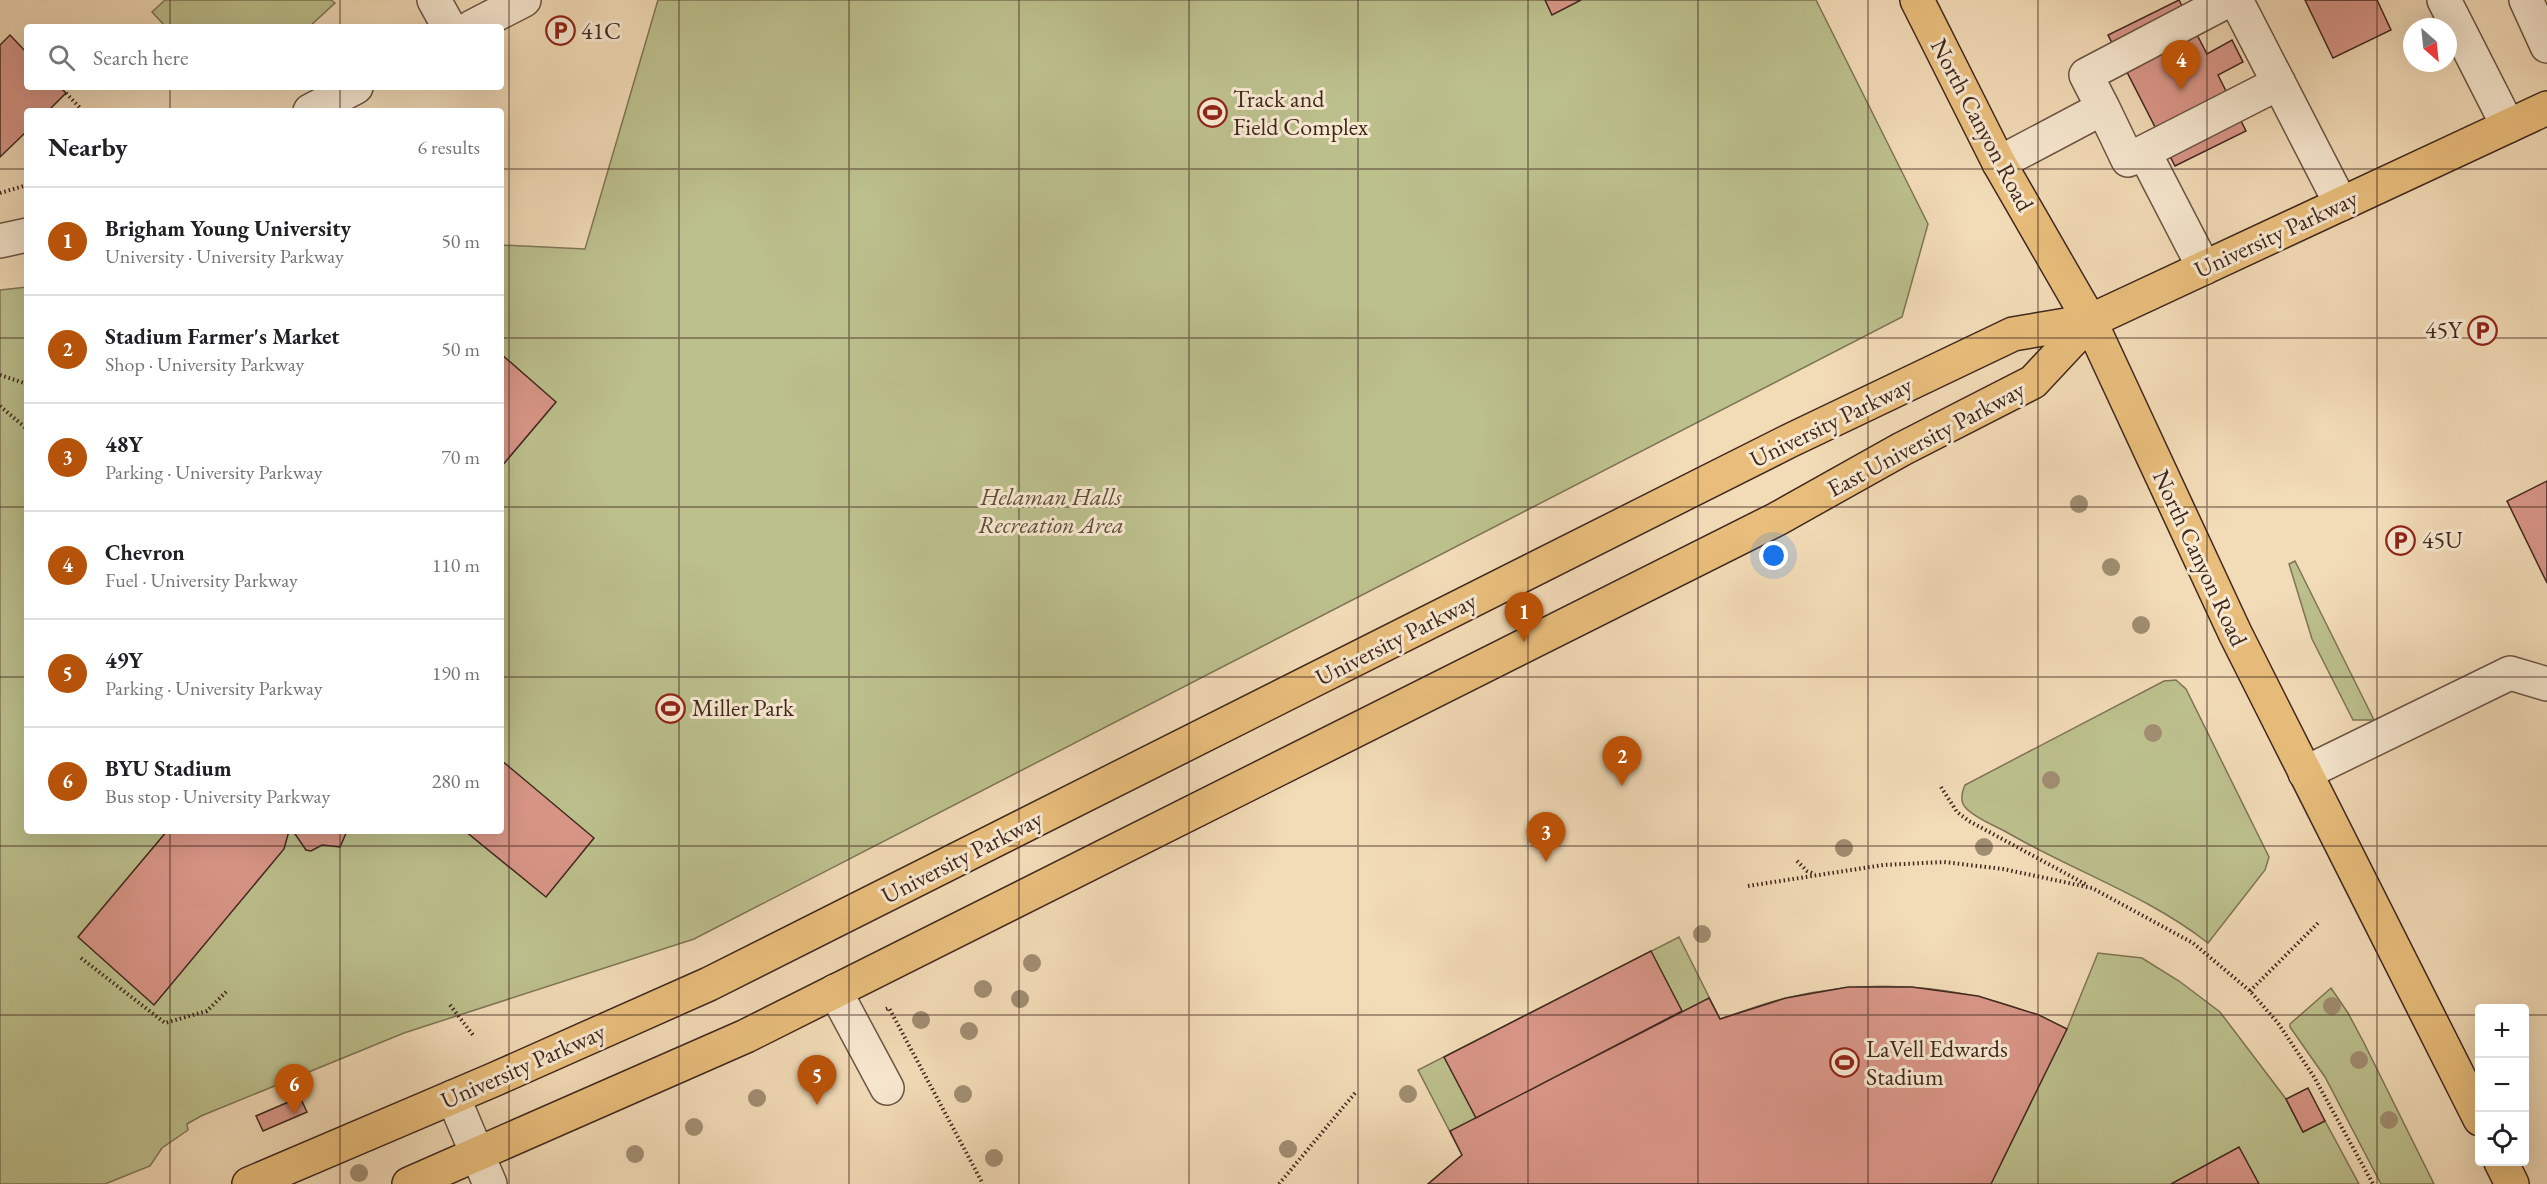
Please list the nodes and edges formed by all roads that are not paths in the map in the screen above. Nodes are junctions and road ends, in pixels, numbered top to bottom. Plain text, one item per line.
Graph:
1 (434, 0) edge
2 (524, 0) edge
3 (1917, 0) edge
4 (2229, 0) edge
5 (2236, 0) edge
6 (2444, 0) edge
7 (2526, 0) edge
8 (447, 24) edge
9 (478, 24) edge
10 (2547, 46) edge
11 (2280, 83) junction
12 (350, 90) edge
13 (316, 108) edge
14 (2103, 108) junction
15 (2547, 108) edge
16 (2508, 126) junction
17 (2144, 152) junction
18 (1999, 163) junction
19 (2342, 204) junction
20 (24, 237) edge
21 (0, 241) edge
22 (2204, 268) junction
23 (2090, 321) junction
24 (2547, 684) edge
25 (2305, 773) junction
26 (835, 991) junction
27 (887, 1088) dead end
28 (453, 1097) junction
29 (2476, 1112) edge
30 (478, 1153) junction
31 (2503, 1166) edge
32 (249, 1184) edge
33 (409, 1184) edge
34 (490, 1184) edge
35 (2512, 1184) edge

1 - 8 lane
2 - 9 lane
3 - 18 main road, North Canyon Road
4 - 14 lane
5 - 11 lane
6 - 16 lane
7 - 10 lane
11 - 17 lane
11 - 19 lane
12 - 13 lane
14 - 17 lane
14 - 18 lane
15 - 16 main road, University Parkway
16 - 19 main road, University Parkway
17 - 22 lane
18 - 23 main road, North Canyon Road
19 - 22 main road, University Parkway
20 - 21 lane
22 - 23 main road, University Parkway
23 - 25 main road, North Canyon Road
23 - 26 main road, East University Parkway
23 - 28 main road, University Parkway
24 - 25 lane
25 - 29 main road, North Canyon Road
26 - 27 lane
26 - 30 main road
28 - 30 lane
28 - 32 main road, University Parkway
30 - 33 main road
30 - 34 lane
31 - 35 main road

